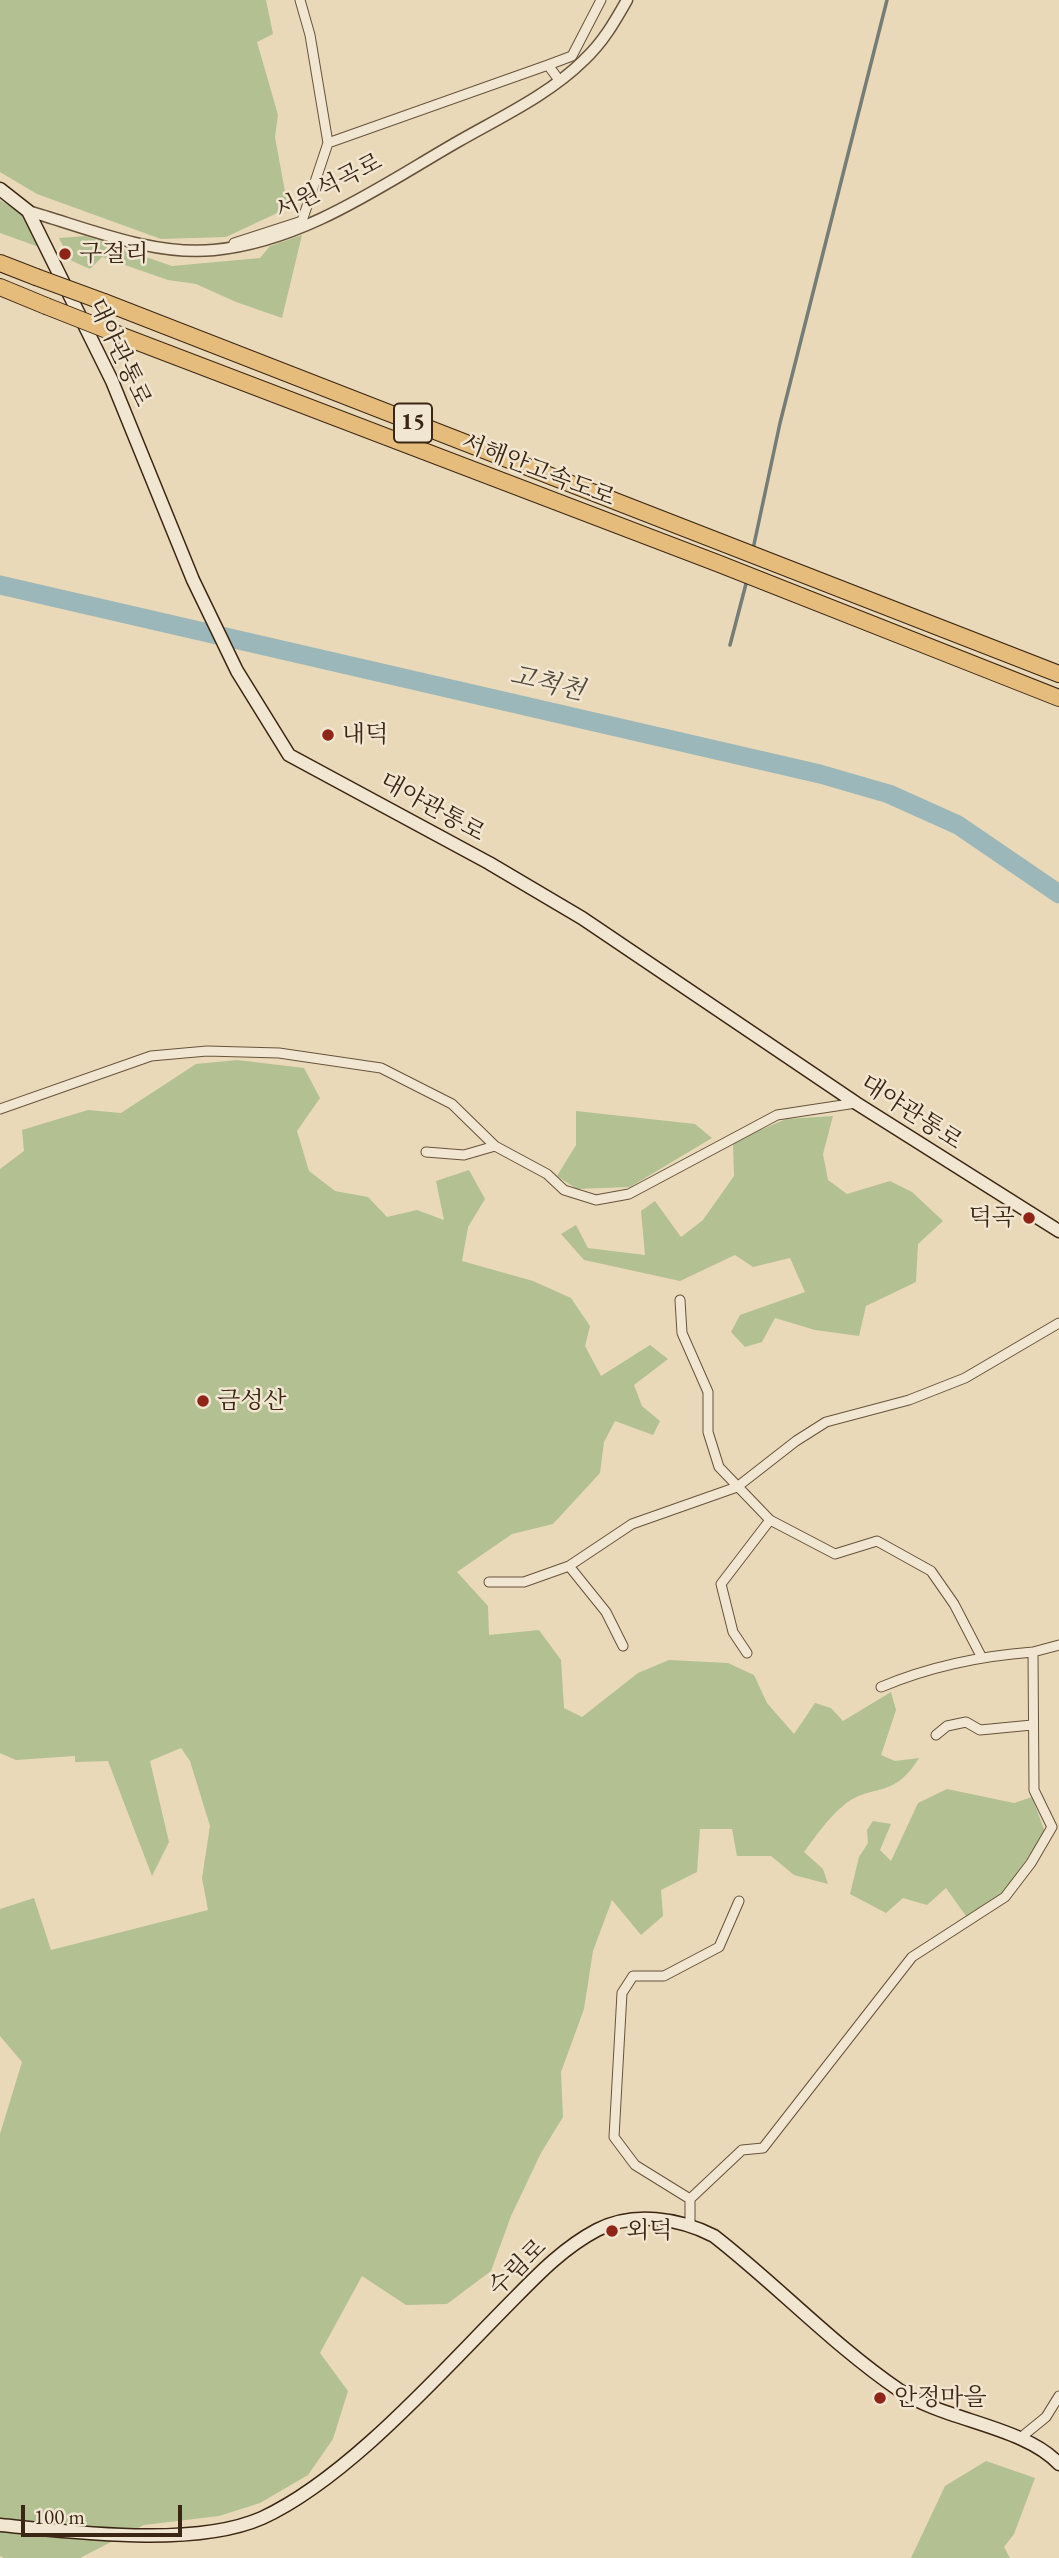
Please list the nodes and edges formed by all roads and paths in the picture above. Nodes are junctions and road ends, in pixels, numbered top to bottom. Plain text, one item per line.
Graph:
1 (300, 0) edge
2 (601, 0) edge
3 (626, 0) edge
4 (577, 59) junction
5 (548, 65) junction
6 (559, 80) junction
7 (328, 143) junction
8 (0, 189) edge
9 (28, 211) junction
10 (213, 250) junction
11 (0, 263) edge
12 (0, 288) edge
13 (1059, 674) edge
14 (1059, 698) edge
15 (856, 1103) junction
16 (0, 1109) edge
17 (495, 1146) junction
18 (426, 1152) dead end
19 (1059, 1231) edge
20 (680, 1300) dead end
21 (1059, 1323) edge
22 (737, 1487) junction
23 (770, 1520) junction
24 (569, 1566) junction
25 (489, 1582) dead end
26 (1059, 1645) edge
27 (623, 1646) dead end
28 (1033, 1651) junction
29 (747, 1653) dead end
30 (981, 1656) junction
31 (881, 1687) dead end
32 (1032, 1725) junction
33 (936, 1735) dead end
34 (739, 1901) dead end
35 (690, 2199) junction
36 (690, 2224) junction
37 (1059, 2396) edge
38 (1020, 2439) junction
39 (1059, 2464) edge
40 (0, 2525) edge

1 - 7 street
2 - 4 street
3 - 4 street, 서원석곡로
4 - 5 street
4 - 6 street, 서원석곡로
5 - 6 street
5 - 7 street
6 - 10 street, 서원석곡로
7 - 10 street
8 - 9 main road, 서원석곡로
9 - 10 street, 서원석곡로
9 - 15 main road, 대야관통로
11 - 13 highway, 서해안고속도로 / 15, bridge
12 - 14 highway, 서해안고속도로 / 15, bridge
15 - 17 street
15 - 19 main road, 대야관통로
16 - 17 street
17 - 18 street
20 - 22 street
21 - 22 street
22 - 23 street
22 - 24 street
23 - 29 street
23 - 30 street
24 - 25 street
24 - 27 street
26 - 28 street
28 - 30 street
28 - 32 street
30 - 31 street
32 - 33 street
32 - 35 street
34 - 35 street
35 - 36 street
36 - 38 main road, 수림로
36 - 40 main road, 수림로
37 - 38 street
38 - 39 main road, 수림로

